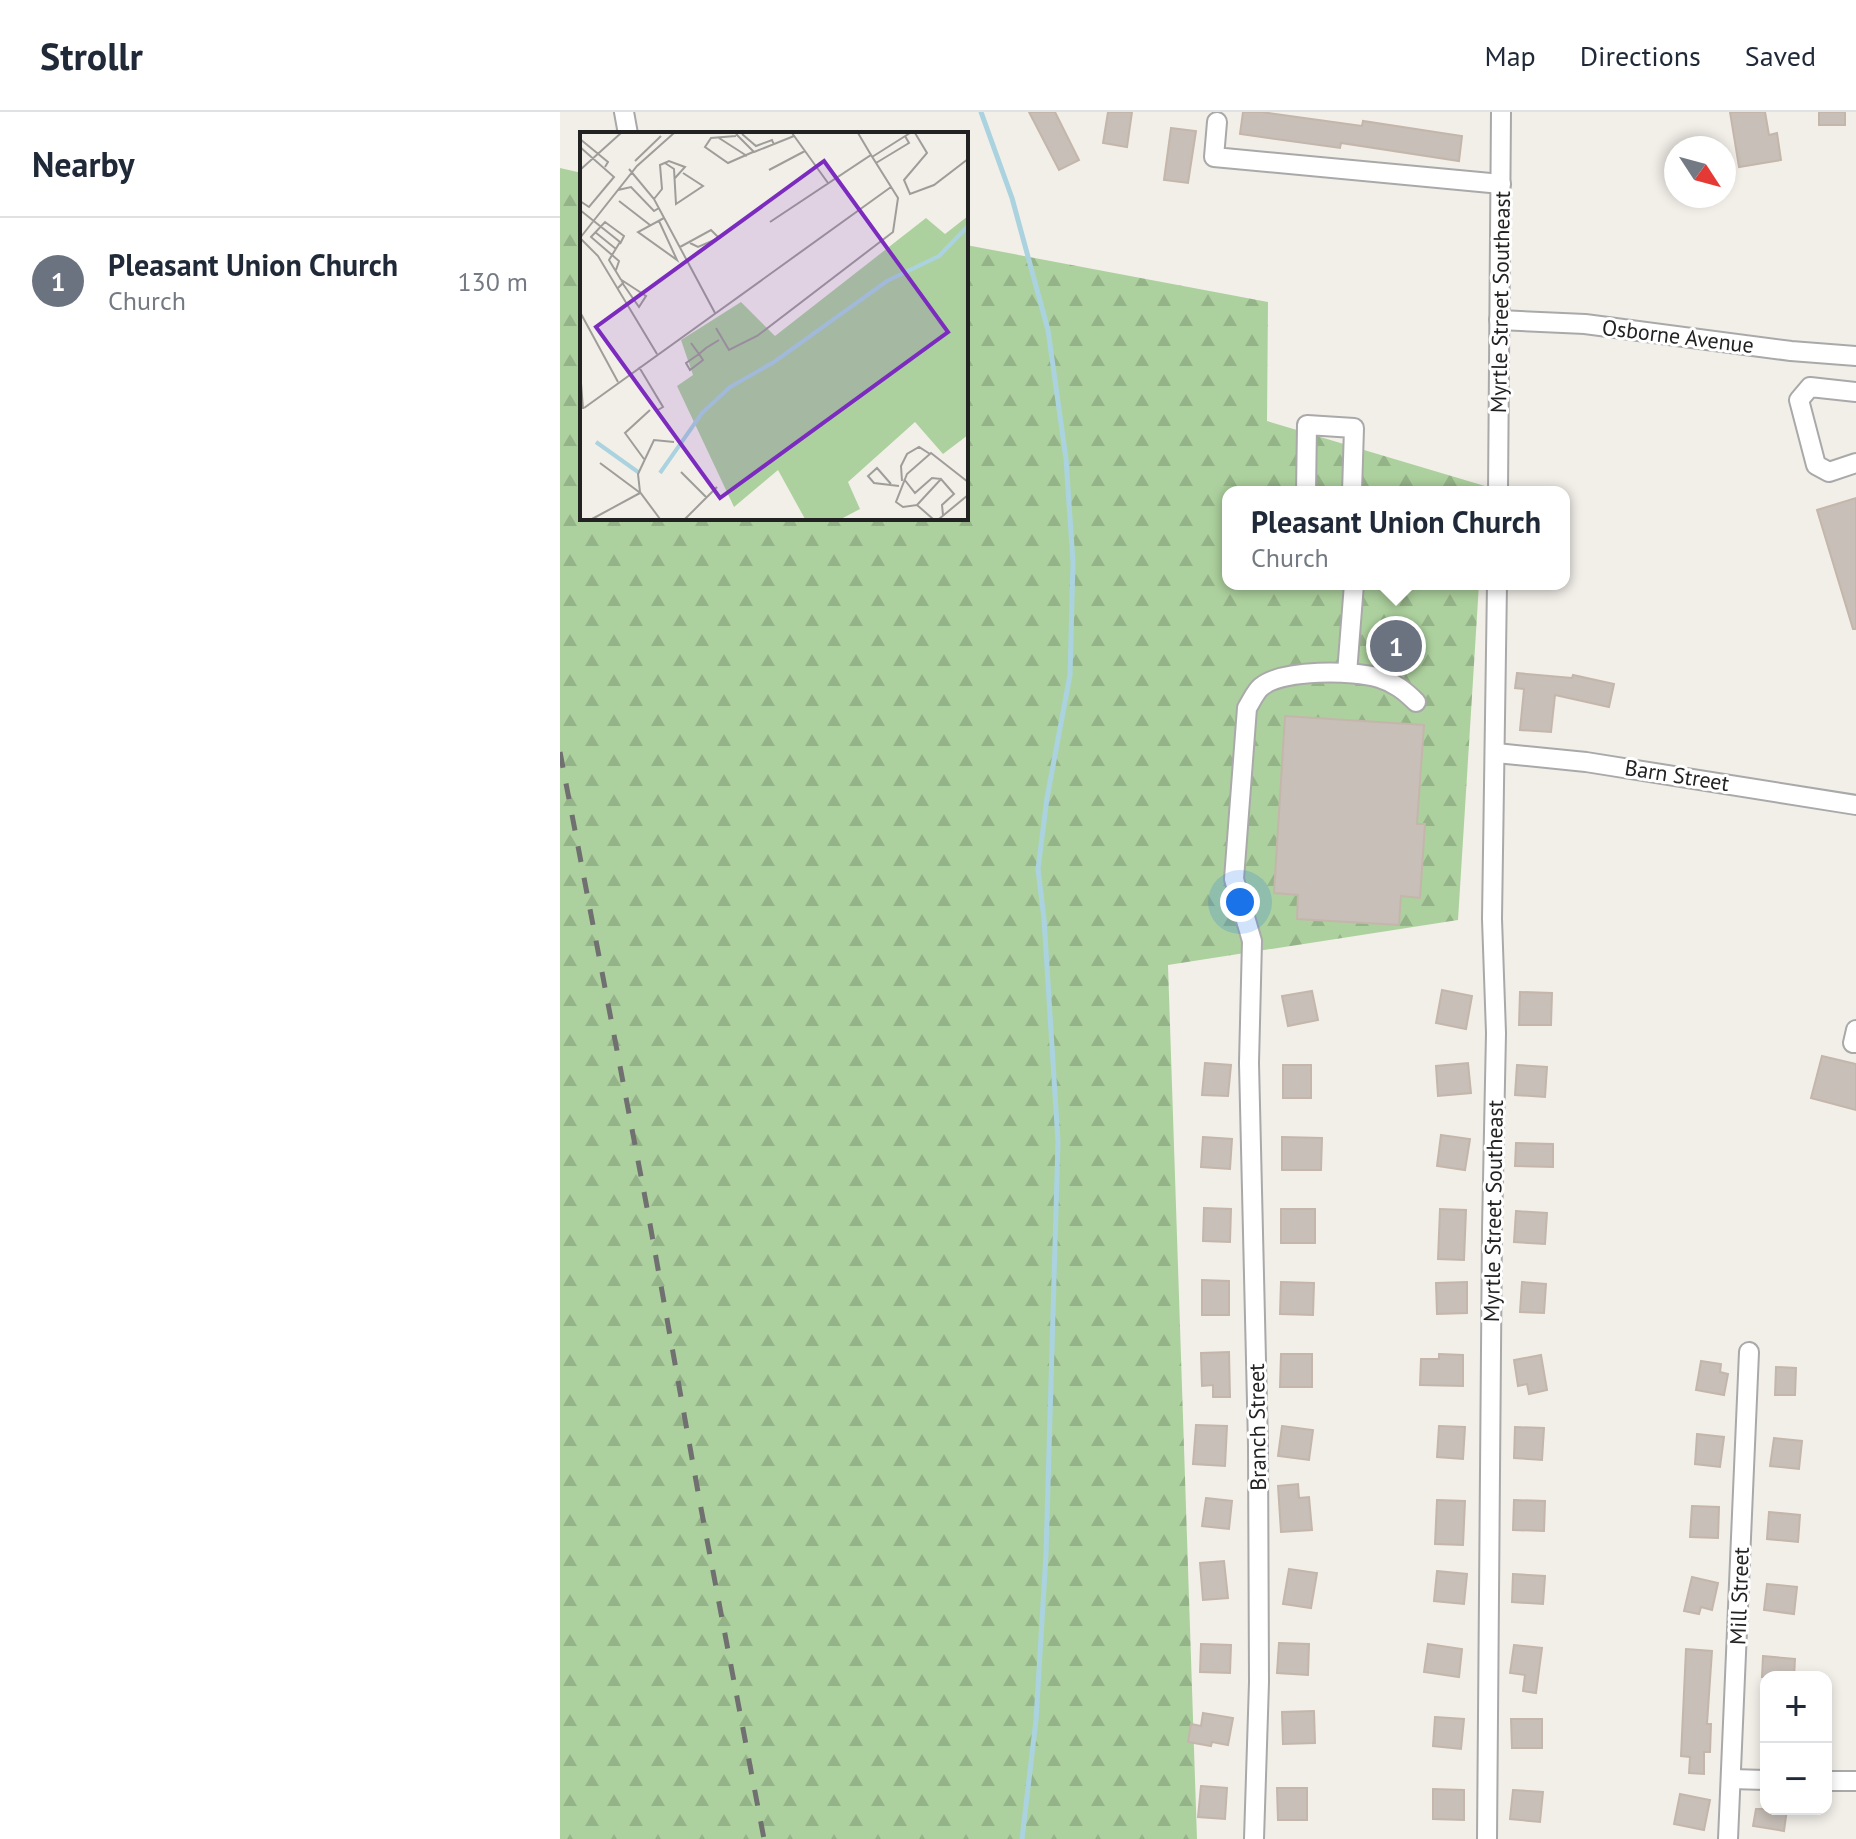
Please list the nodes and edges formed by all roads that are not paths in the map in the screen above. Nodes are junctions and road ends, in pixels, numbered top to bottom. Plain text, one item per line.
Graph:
1 (624, 112) edge
2 (1501, 112) edge
3 (1217, 122) dead end
4 (628, 132) edge
5 (1501, 184) junction
6 (1499, 320) junction
7 (1856, 356) edge
8 (1856, 392) edge
9 (1856, 463) edge
10 (1306, 486) edge
11 (1352, 486) edge
12 (1498, 486) edge
13 (1354, 590) edge
14 (1497, 590) edge
15 (1347, 673) junction
16 (1416, 702) dead end
17 (1496, 753) junction
18 (1856, 805) edge
19 (1856, 1030) edge
20 (1856, 1043) edge
21 (1749, 1352) dead end
22 (1731, 1779) junction
23 (1760, 1780) edge
24 (1832, 1781) edge
25 (1856, 1781) edge
26 (1254, 1839) edge
27 (1487, 1839) edge
28 (1728, 1839) edge

1 - 4 street
2 - 5 street, Myrtle Street Southeast
3 - 5 street
5 - 6 street, Myrtle Street Southeast
6 - 7 street, Osborne Avenue
6 - 12 street, Myrtle Street Southeast
8 - 9 street
10 - 11 street
13 - 15 street
14 - 17 street, Myrtle Street Southeast
15 - 16 street, Branch Street
15 - 26 street, Branch Street
17 - 18 street, Barn Street
17 - 27 street, Myrtle Street Southeast
19 - 20 street
21 - 22 street, Mill Street
22 - 23 street
22 - 28 street, Mill Street
24 - 25 street

